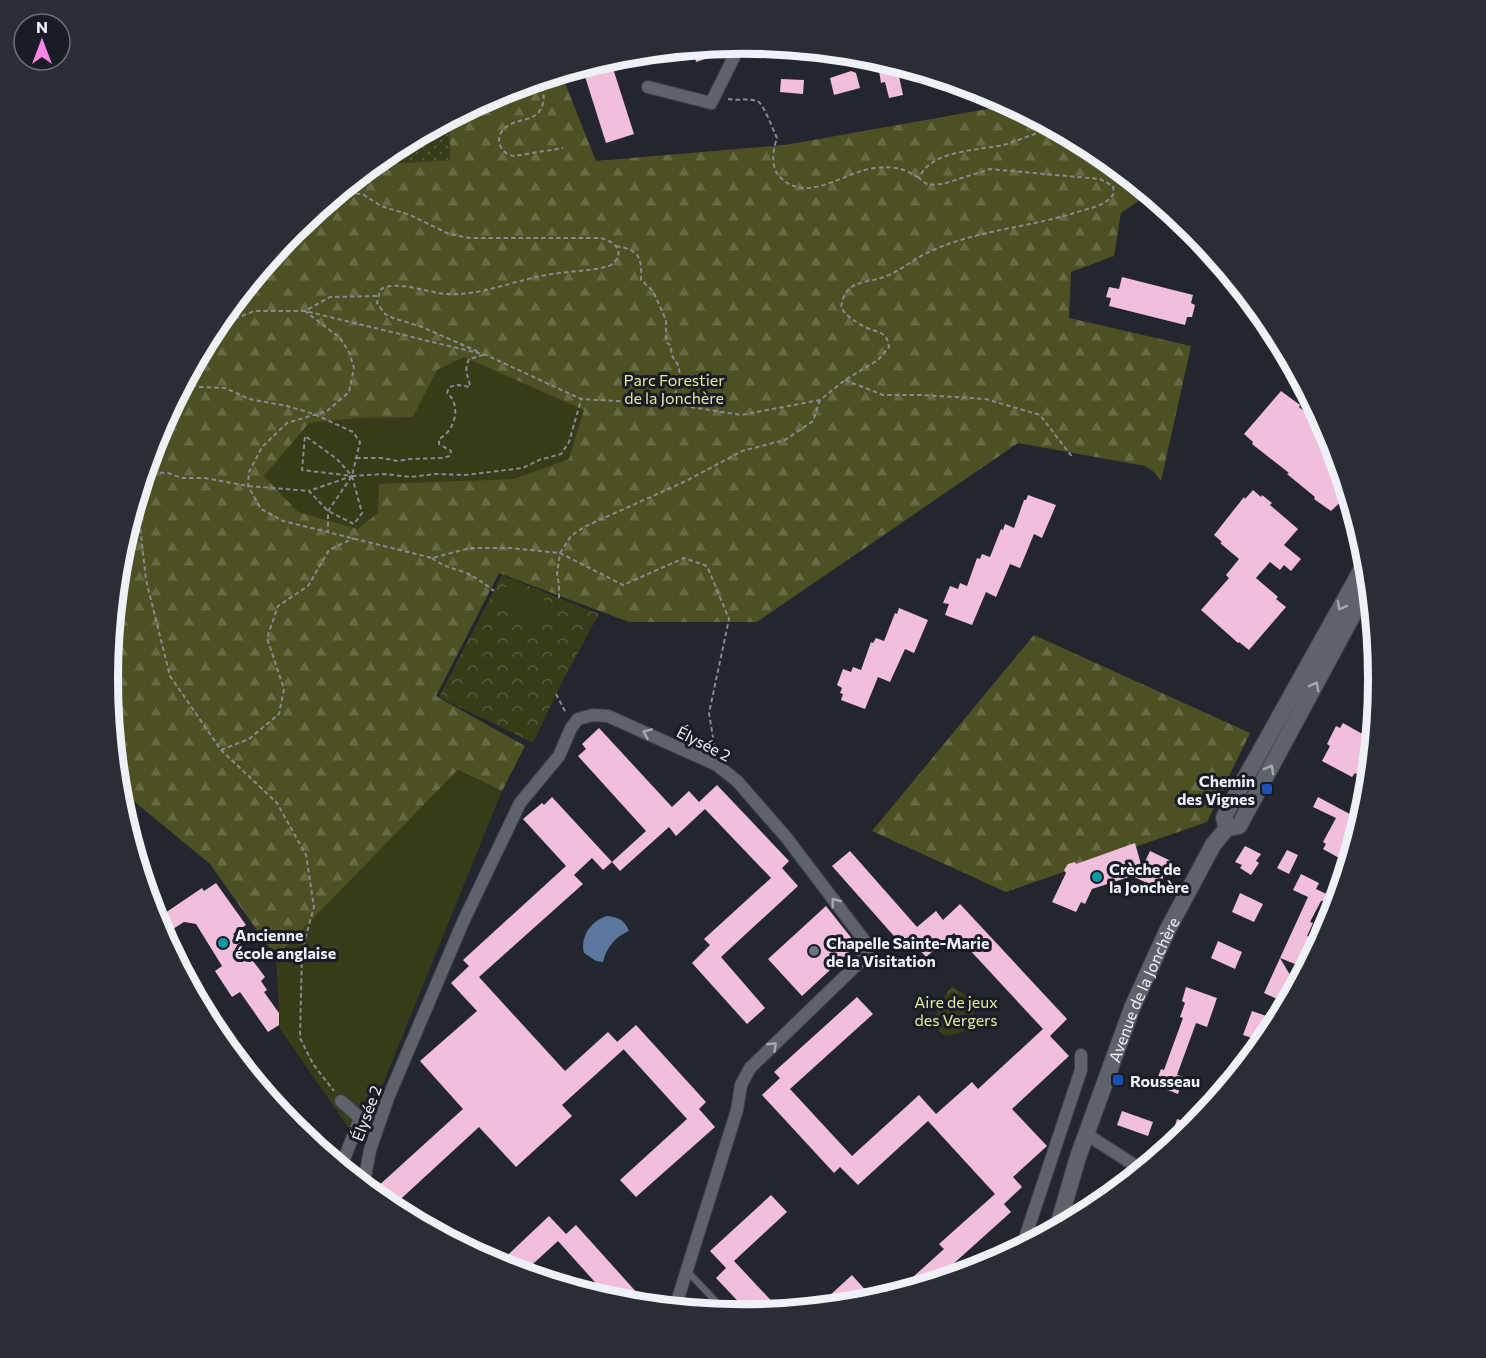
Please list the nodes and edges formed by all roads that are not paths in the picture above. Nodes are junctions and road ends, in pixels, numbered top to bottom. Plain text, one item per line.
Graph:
1 (735, 54) edge
2 (648, 87) dead end
3 (1359, 574) edge
4 (1363, 596) edge
5 (1227, 828) junction
6 (1081, 1055) dead end
7 (341, 1101) road end
8 (1086, 1134) junction
9 (344, 1159) edge
10 (1135, 1165) edge
11 (365, 1177) edge
12 (1059, 1217) edge
13 (1026, 1236) edge
14 (686, 1270) junction
15 (677, 1301) edge
16 (718, 1303) edge

1 - 2 street
3 -> 5 street, Avenue de la Jonchère
5 -> 4 street, Avenue de la Jonchère
5 - 8 street, Avenue de la Jonchère
6 - 13 street
7 - 9 street
8 - 10 street
8 - 12 street, Avenue de la Jonchère
14 -> 11 street, Élysée 2
14 - 15 street, Élysée 2
14 - 16 lane

